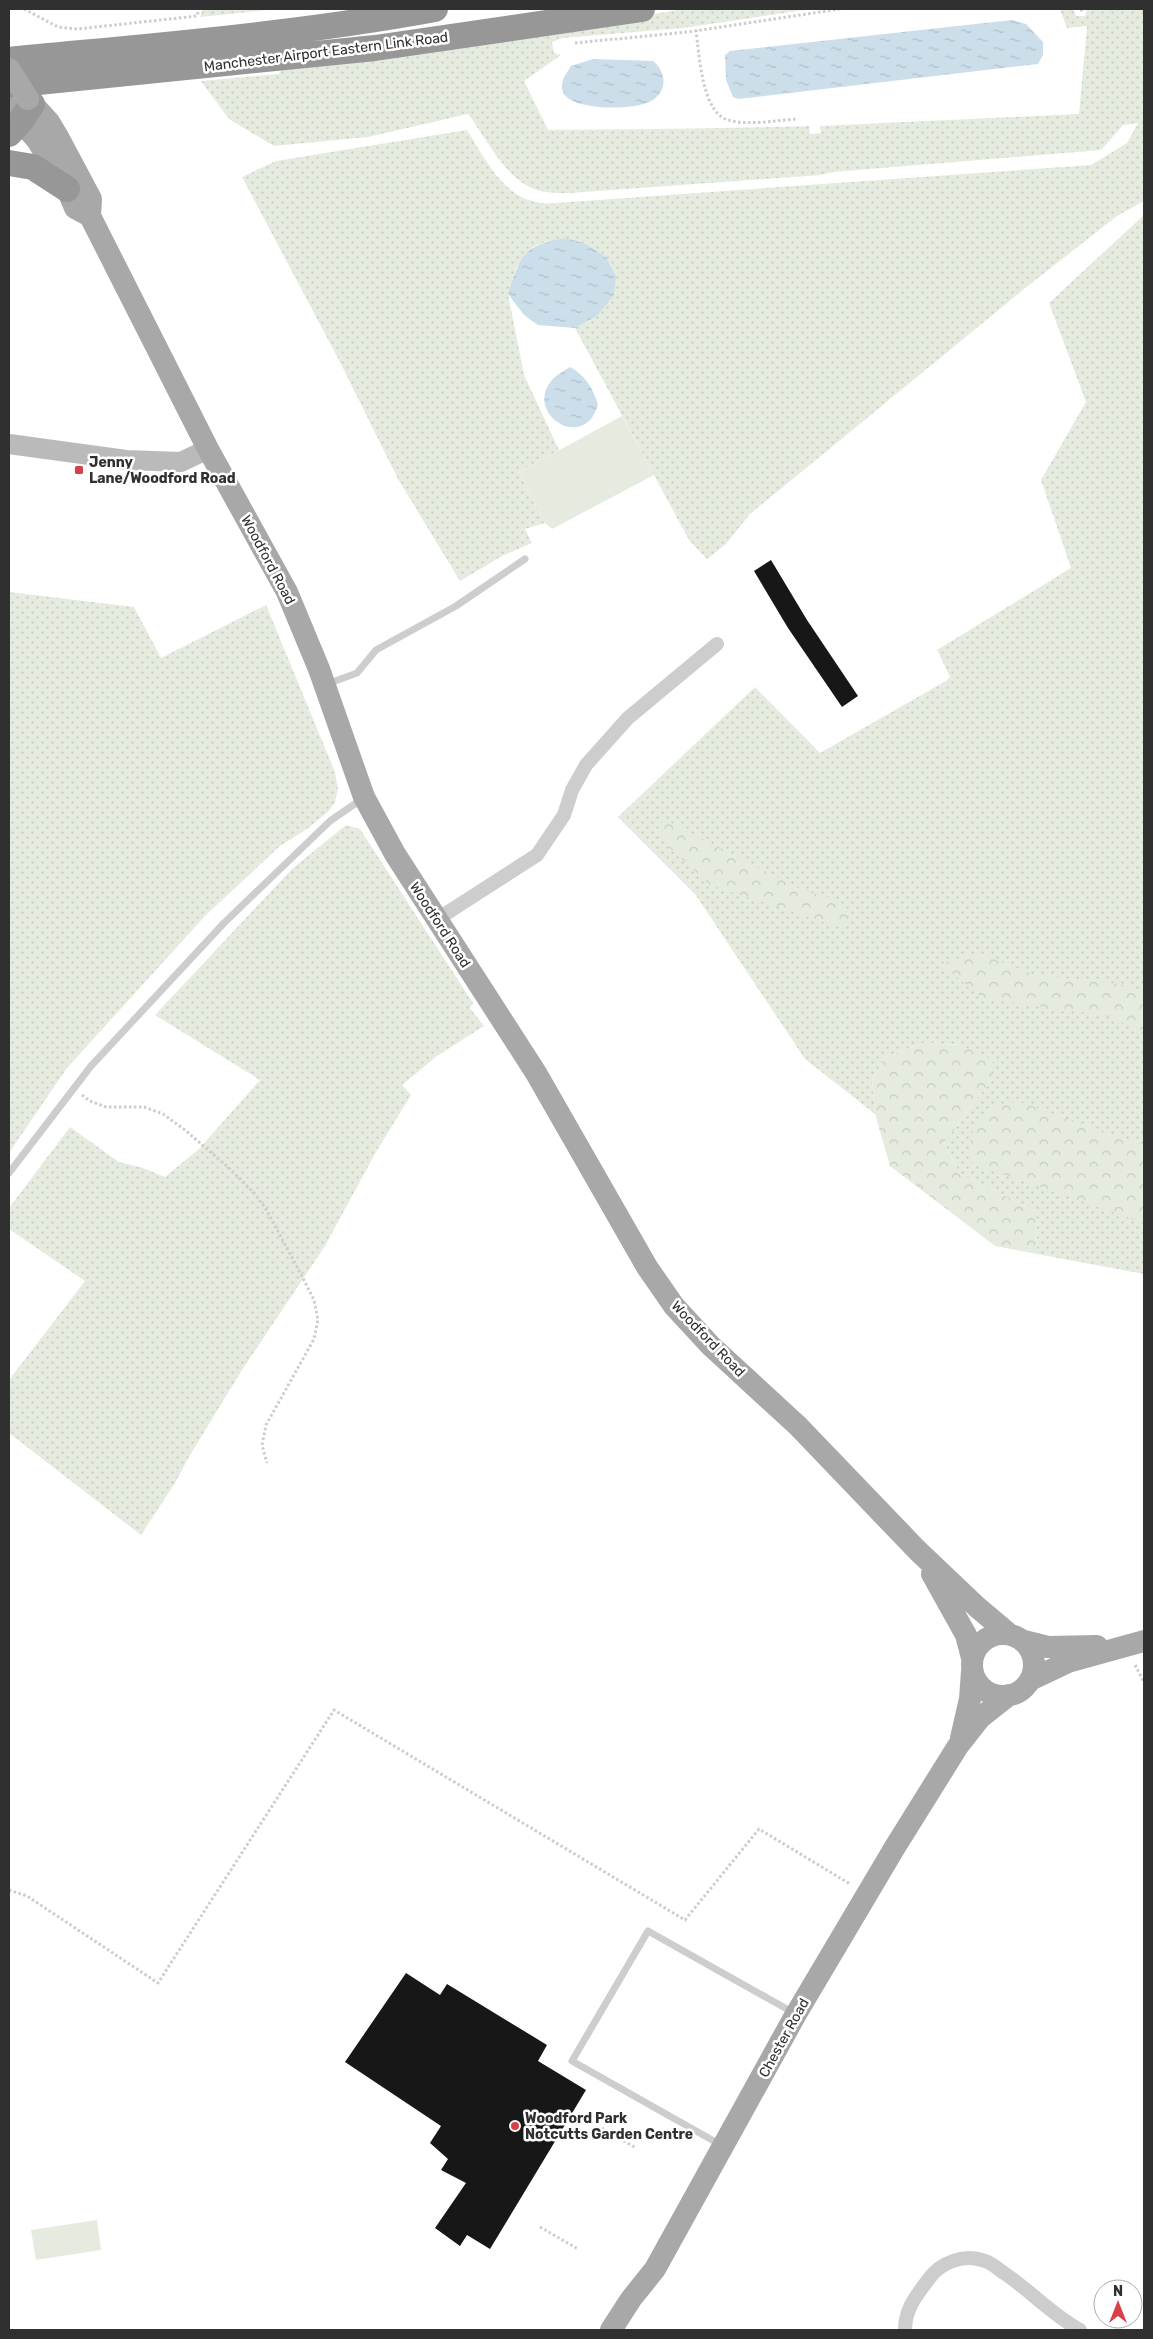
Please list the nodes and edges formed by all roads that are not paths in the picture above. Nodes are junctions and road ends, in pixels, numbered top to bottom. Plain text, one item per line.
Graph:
1 (435, 9) edge
2 (642, 9) edge
3 (9, 60) edge
4 (9, 70) edge
5 (18, 109) edge
6 (9, 163) edge
7 (67, 189) junction
8 (90, 216) junction
9 (9, 444) edge
10 (208, 450) junction
11 (525, 559) dead end
12 (717, 644) dead end
13 (324, 685) junction
14 (364, 797) junction
15 (436, 920) junction
16 (9, 1173) edge
17 (917, 1550) junction
18 (1016, 1638) junction
19 (1134, 1644) edge
20 (972, 1664) junction
21 (1030, 1680) junction
22 (1009, 1695) junction
23 (958, 1746) junction
24 (796, 2014) junction
25 (724, 2147) junction
26 (611, 2330) edge
27 (905, 2330) edge
28 (1080, 2330) edge

1 - 3 highway, Manchester Airport Eastern Link Road
2 - 5 highway, Manchester Airport Eastern Link Road
4 - 5 main road, Woodford Road, bridge
5 - 7 main road, Woodford Road
5 - 8 main road, Woodford Road
6 - 7 highway
7 - 8 main road, Woodford Road
8 - 10 main road, Woodford Road
9 - 10 street
10 - 13 main road, Woodford Road
11 - 13 lane
12 - 15 street
13 - 14 main road, Woodford Road
14 - 15 main road, Woodford Road
14 - 16 lane
15 - 17 main road, Woodford Road
17 - 18 main road, Woodford Road
17 - 20 main road, Woodford Road
18 - 19 main road
18 - 20 main road
18 - 21 main road
19 - 21 main road
20 - 22 main road
20 - 23 main road, Chester Road
21 - 22 main road
22 - 23 main road, Chester Road
23 - 24 main road, Chester Road
24 - 25 main road, Chester Road
24 - 25 lane
25 - 26 main road, Chester Road
27 - 28 street

